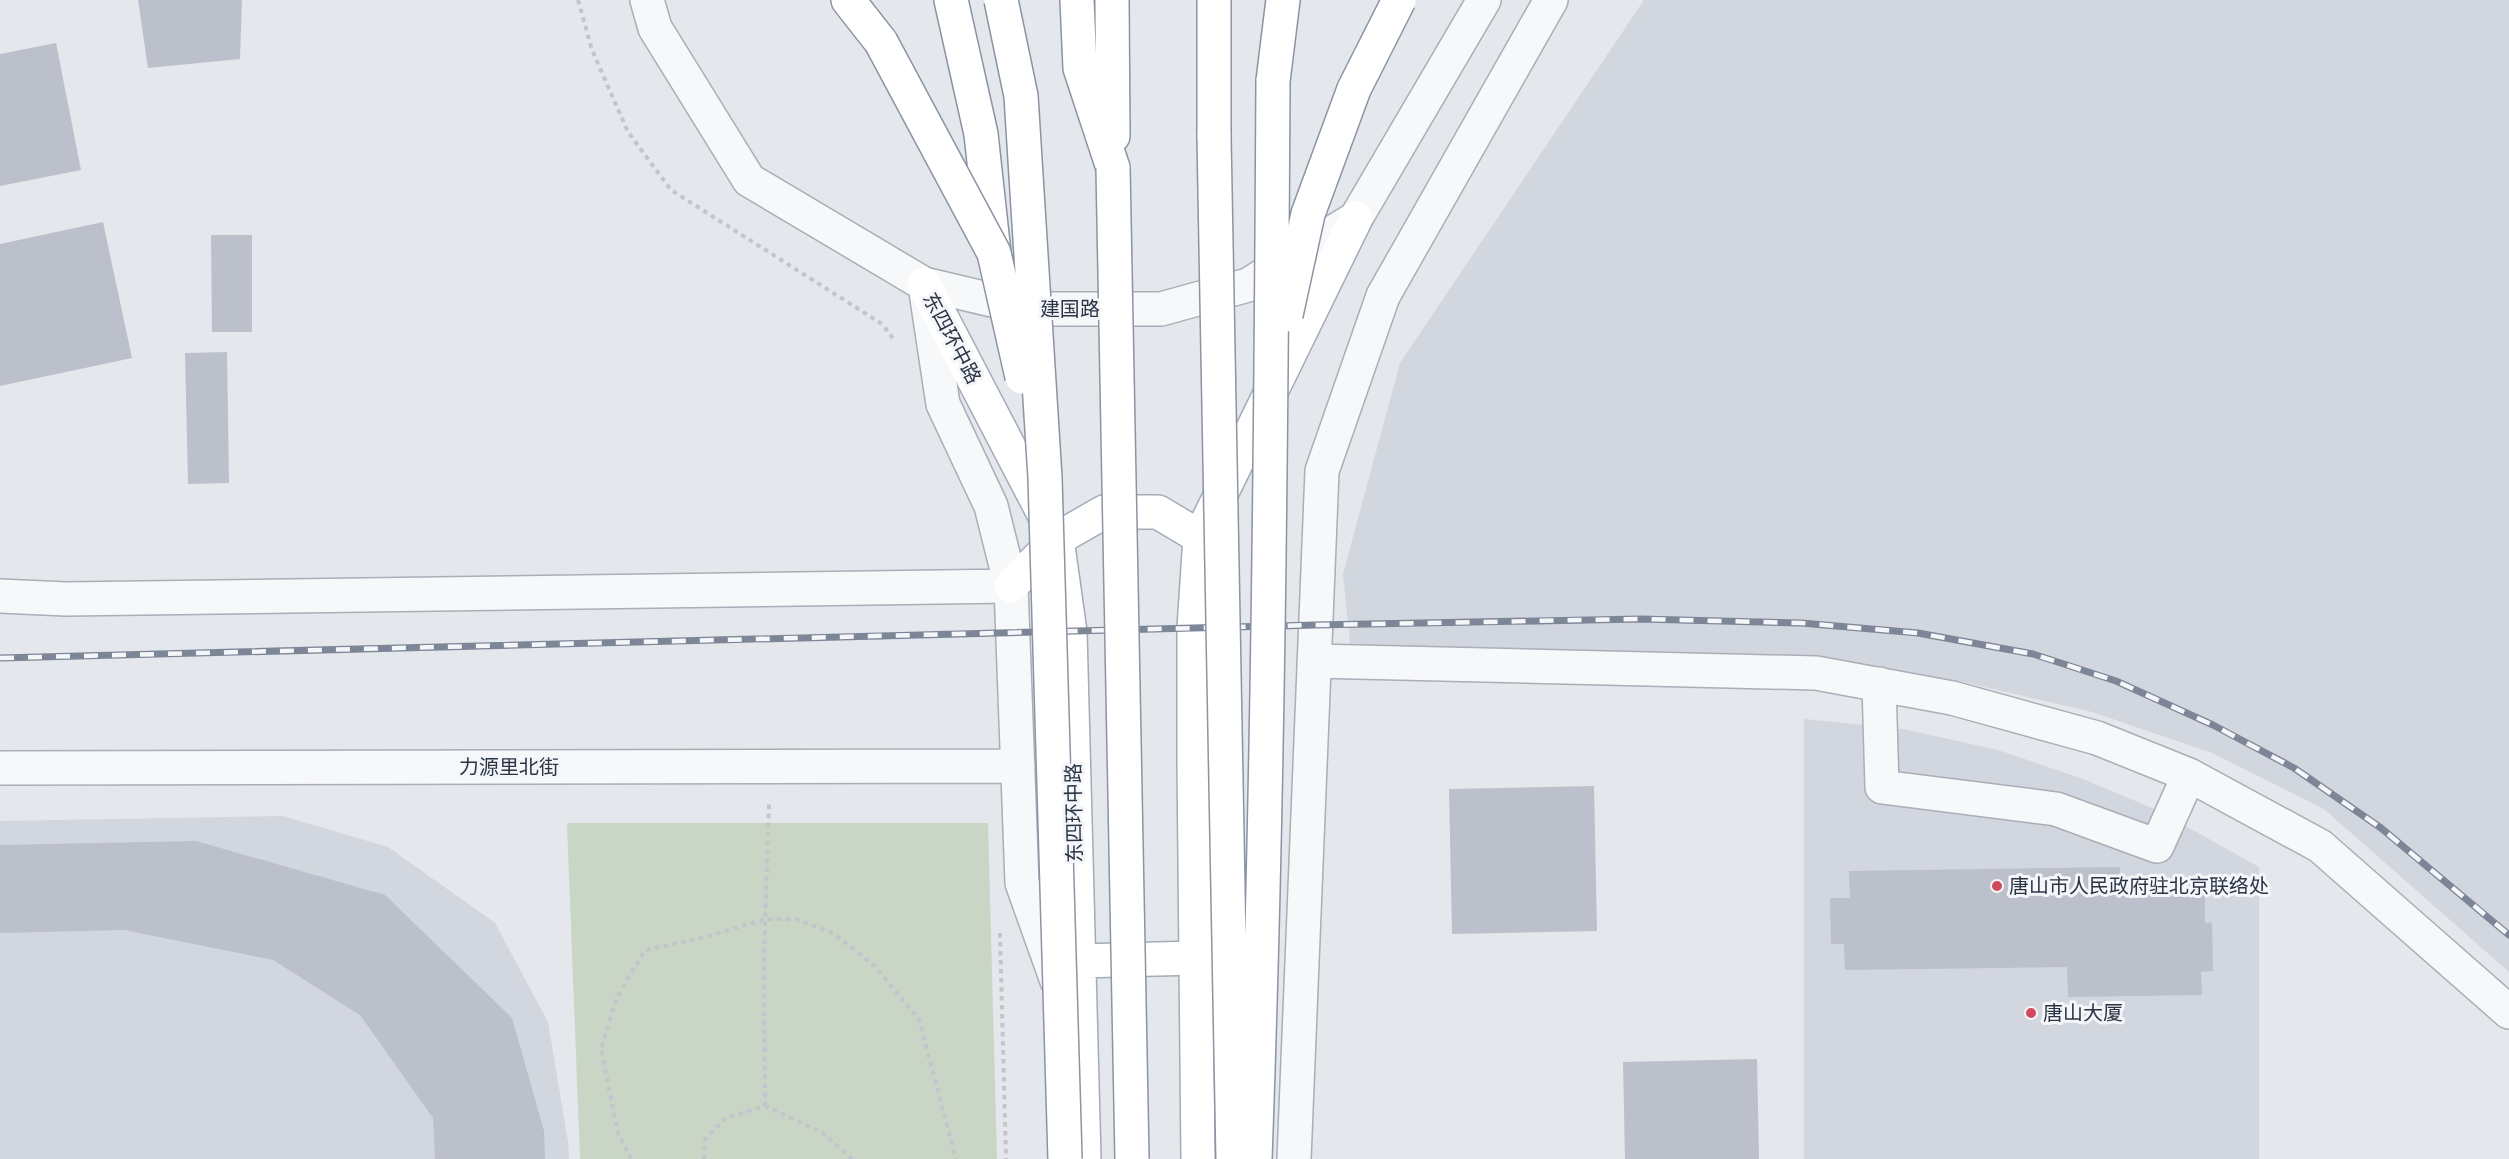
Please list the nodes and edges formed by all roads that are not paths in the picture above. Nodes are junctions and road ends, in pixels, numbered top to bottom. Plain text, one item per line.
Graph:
1 (647, 0) edge
2 (848, 0) edge
3 (951, 0) edge
4 (1001, 0) edge
5 (1077, 0) edge
6 (1112, 0) edge
7 (1283, 0) edge
8 (1399, 0) edge
9 (1484, 0) edge
10 (1551, 0) edge
11 (1214, 2) edge
12 (1113, 168) junction
13 (1356, 218) junction
14 (994, 253) junction
15 (924, 284) junction
16 (1272, 381) junction
17 (1045, 478) junction
18 (1200, 537) junction
19 (1057, 539) junction
20 (1011, 586) junction
21 (0, 596) edge
22 (1314, 661) junction
23 (1879, 684) junction
24 (1018, 766) junction
25 (0, 768) edge
26 (2189, 775) junction
27 (1197, 958) junction
28 (1078, 961) junction
29 (2509, 1012) edge
30 (1080, 1046) junction
31 (1065, 1159) edge
32 (1084, 1159) edge
33 (1132, 1159) edge
34 (1198, 1159) edge
35 (1233, 1159) edge
36 (1255, 1159) edge
37 (1294, 1159) edge

1 - 15 street, 建国路
2 - 14 main road, bridge
3 - 14 main road
4 - 17 main road, bridge
5 - 12 main road
6 - 12 main road
7 - 16 main road, bridge
8 - 16 main road, bridge
9 - 13 street, 建国路
10 - 22 street
11 - 35 main road, bridge
12 - 33 main road, bridge
13 - 15 street, 建国路
13 - 18 main road
14 - 17 main road, bridge
15 - 19 main road, 东四环中路
15 - 20 street, 东四环中路
16 - 36 main road, bridge
17 - 31 main road, bridge
18 - 19 main road
18 - 27 main road
19 - 20 main road
19 - 28 main road, 东四环中路
20 - 21 street
20 - 24 street, 东四环中路
22 - 23 street
22 - 37 street
23 - 26 street
23 - 26 street
24 - 25 street, 力源里北街
24 - 30 street, 东四环中路
26 - 29 street
27 - 28 main road
27 - 34 main road
28 - 30 main road, 东四环中路
30 - 32 main road, 东四环中路

